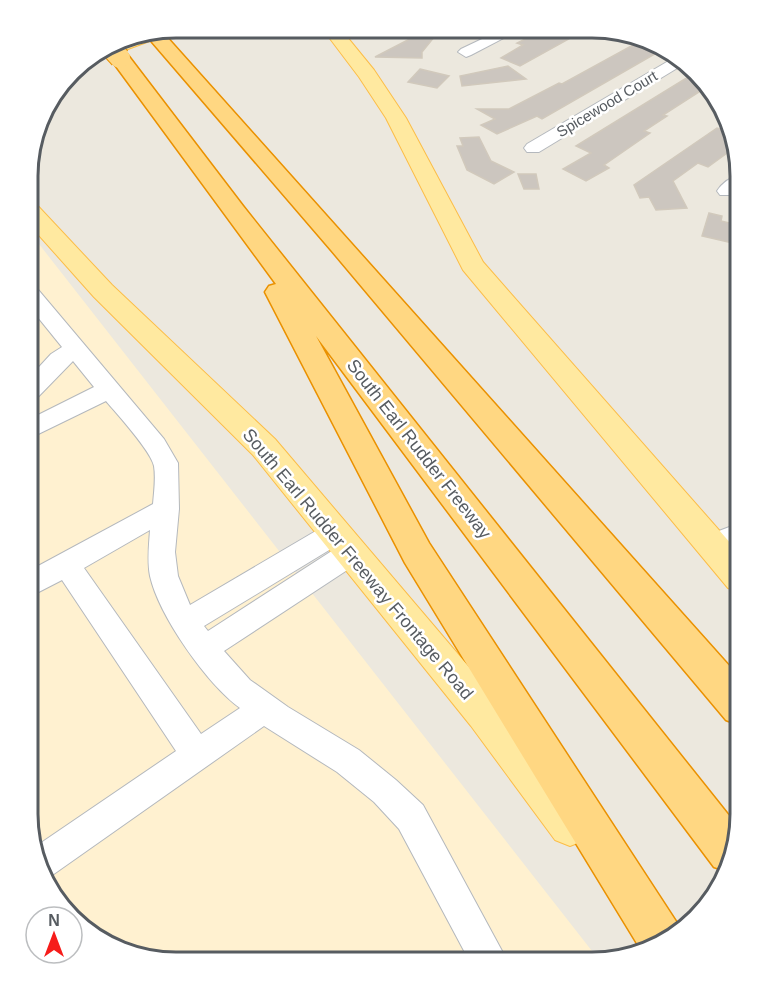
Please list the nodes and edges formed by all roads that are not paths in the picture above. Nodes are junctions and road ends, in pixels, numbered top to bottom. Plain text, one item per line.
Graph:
1 (339, 38) edge
2 (495, 38) edge
3 (157, 39) edge
4 (466, 52) dead end
5 (109, 55) edge
6 (672, 65) edge
7 (533, 148) dead end
8 (234, 211) junction
9 (38, 220) edge
10 (38, 303) edge
11 (77, 348) junction
12 (38, 382) edge
13 (110, 389) junction
14 (38, 424) edge
15 (166, 509) junction
16 (729, 538) edge
17 (343, 543) junction
18 (712, 545) junction
19 (66, 564) junction
20 (729, 566) edge
21 (628, 576) junction
22 (38, 579) edge
23 (186, 622) junction
24 (204, 649) junction
25 (729, 670) edge
26 (729, 694) edge
27 (265, 708) junction
28 (197, 755) junction
29 (726, 845) edge
30 (46, 859) edge
31 (657, 934) edge
32 (656, 935) edge
33 (484, 951) edge

1 - 18 main road
2 - 4 street
3 - 21 highway
5 - 8 highway, South Earl Rudder Freeway
6 - 7 street, Spicewood Court
8 - 29 highway, South Earl Rudder Freeway
8 - 31 highway
9 - 17 main road, South Earl Rudder Freeway Frontage Road
10 - 11 street
11 - 12 street
11 - 13 street
13 - 14 street
13 - 15 street
15 - 19 street
15 - 23 street
16 - 18 street
17 - 23 street
17 - 24 street
17 - 32 main road, South Earl Rudder Freeway Frontage Road
18 - 20 main road
19 - 22 street
19 - 28 street
21 - 25 highway
21 - 26 highway
23 - 24 street
24 - 27 street
27 - 28 street
27 - 33 street
28 - 30 street

